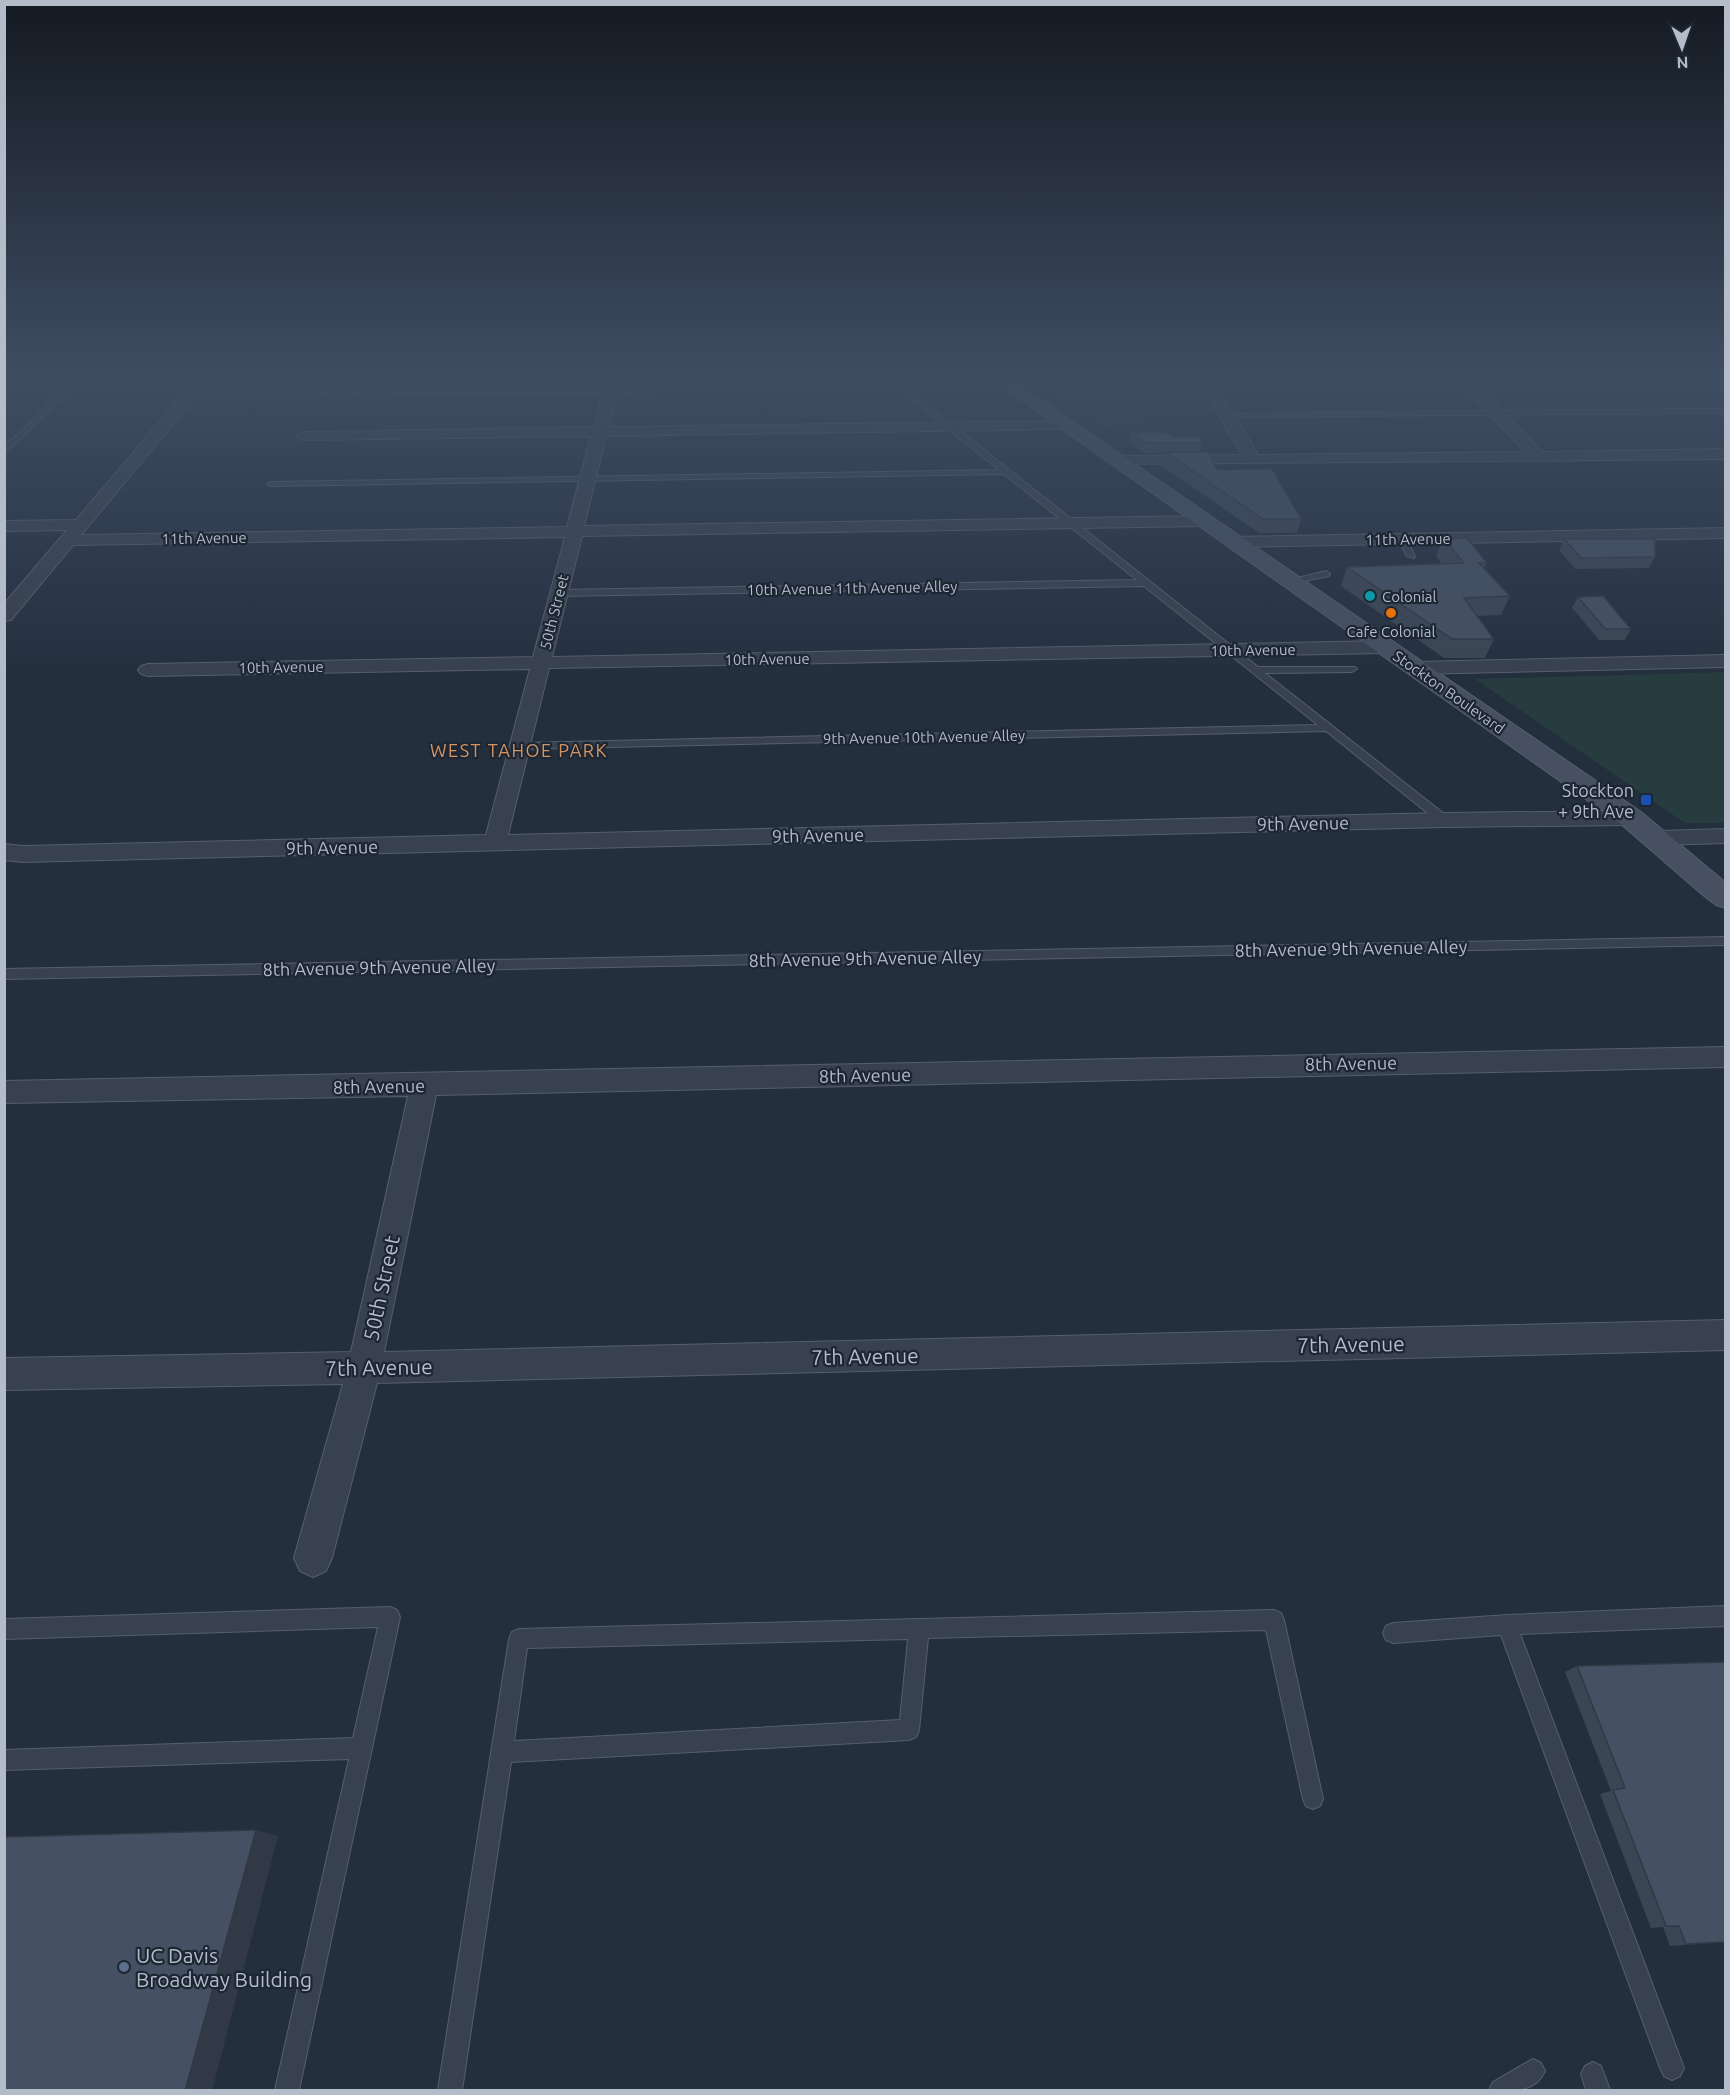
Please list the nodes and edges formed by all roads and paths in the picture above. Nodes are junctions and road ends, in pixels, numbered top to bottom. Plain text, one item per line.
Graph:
1 (120, 479) edge
2 (588, 479) junction
3 (602, 479) edge
4 (1014, 479) edge
5 (1143, 479) edge
6 (271, 484) dead end
7 (1204, 521) junction
8 (1071, 524) junction
9 (81, 525) junction
10 (4, 526) edge
11 (574, 532) junction
12 (1725, 533) edge
13 (1401, 539) junction
14 (68, 540) junction
15 (1234, 542) junction
16 (1410, 556) dead end
17 (1326, 574) dead end
18 (1289, 581) junction
19 (1146, 583) junction
20 (559, 593) junction
21 (4, 616) edge
22 (1385, 647) junction
23 (1230, 650) junction
24 (1725, 661) edge
25 (541, 663) junction
26 (1414, 668) junction
27 (1352, 669) dead end
28 (148, 670) dead end
29 (1255, 670) junction
30 (1328, 728) junction
31 (520, 746) junction
32 (1631, 818) junction
33 (1444, 820) junction
34 (1725, 836) edge
35 (1659, 838) junction
36 (495, 843) junction
37 (4, 852) edge
38 (1725, 870) edge
39 (1725, 898) edge
40 (1725, 941) edge
41 (4, 974) edge
42 (1725, 1057) edge
43 (424, 1086) junction
44 (4, 1092) edge
45 (1725, 1335) edge
46 (364, 1368) junction
47 (4, 1374) edge
48 (313, 1558) dead end
49 (1725, 1616) edge
50 (1507, 1625) junction
51 (4, 1629) edge
52 (919, 1629) junction
53 (1393, 1633) dead end
54 (361, 1748) junction
55 (501, 1752) junction
56 (4, 1760) edge
57 (1313, 1799) dead end
58 (1672, 2068) dead end
59 (1533, 2071) dead end
60 (287, 2091) edge
61 (450, 2091) edge
62 (1501, 2091) edge

1 - 9 street
2 - 3 lane
2 - 6 lane
2 - 11 street, 50th Street
4 - 8 lane
5 - 7 main road, Stockton Boulevard
7 - 8 street, 11th Avenue
7 - 15 main road, Stockton Boulevard
8 - 11 street, 11th Avenue
8 - 19 lane
9 - 10 street
9 - 14 street
11 - 14 street, 11th Avenue
11 - 20 street, 50th Street
12 - 13 street, 11th Avenue
13 - 15 street, 11th Avenue
13 - 16 lane
14 - 21 street
15 - 18 main road, Stockton Boulevard
17 - 18 lane
18 - 22 main road, Stockton Boulevard
19 - 20 lane, 10th Avenue 11th Avenue Alley
19 - 23 lane
20 - 25 street, 50th Street
22 - 23 street, 10th Avenue
22 - 26 main road, Stockton Boulevard
23 - 25 street, 10th Avenue
23 - 29 lane
24 - 26 street
25 - 28 street, 10th Avenue
25 - 31 street, 50th Street
26 - 32 main road, Stockton Boulevard
27 - 29 lane
29 - 30 lane
30 - 31 lane, 9th Avenue 10th Avenue Alley
30 - 33 lane
31 - 36 street, 50th Street
32 - 33 street, 9th Avenue
32 - 35 main road, Stockton Boulevard
33 - 36 street, 9th Avenue
34 - 35 street
35 - 38 main road, Stockton Boulevard
35 - 39 main road, Stockton Boulevard
36 - 37 street, 9th Avenue
40 - 41 lane, 8th Avenue 9th Avenue Alley
42 - 43 street, 8th Avenue
43 - 44 street, 8th Avenue
43 - 46 street, 50th Street
45 - 46 street, 7th Avenue
46 - 47 street, 7th Avenue
46 - 48 street, 50th Street
49 - 50 lane
50 - 53 lane
50 - 58 lane
51 - 54 lane
52 - 55 lane
52 - 55 lane
52 - 57 lane
54 - 56 lane
54 - 60 lane
55 - 61 lane
59 - 62 lane

